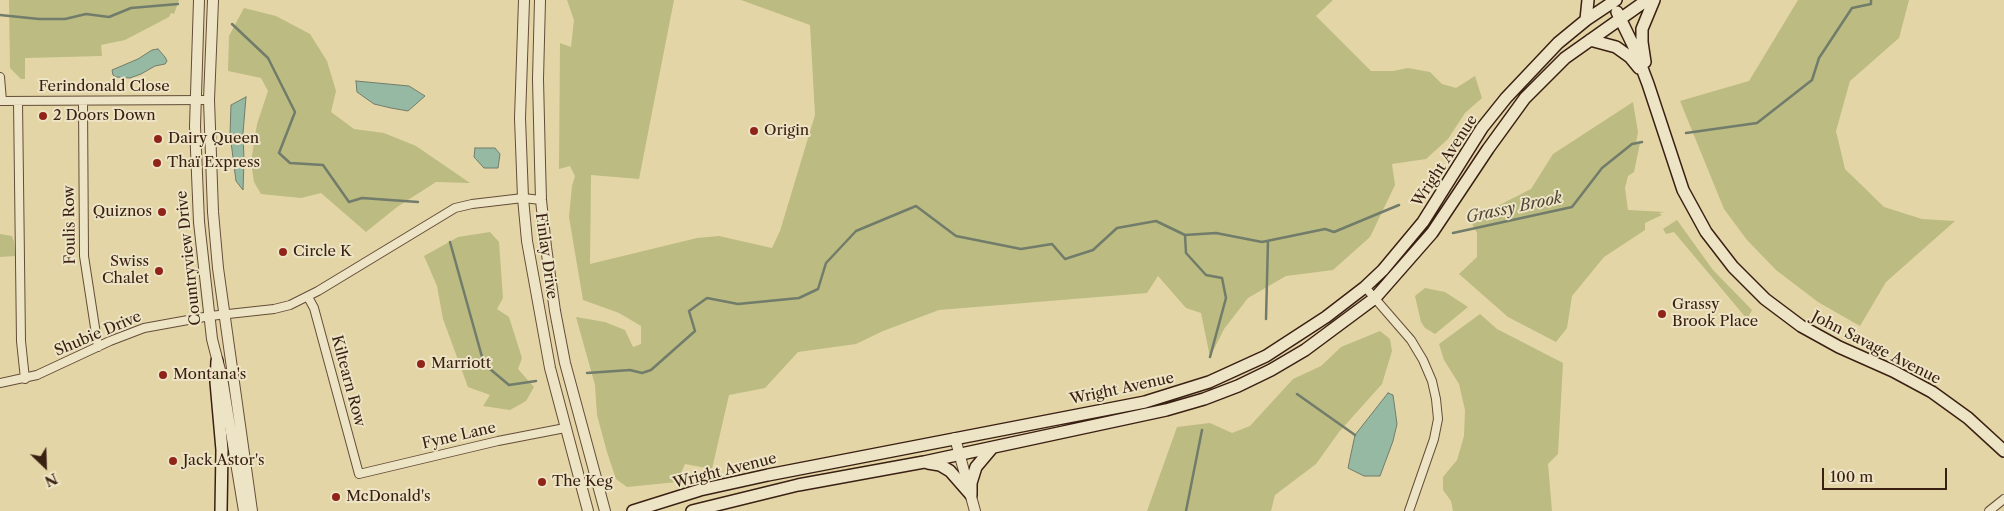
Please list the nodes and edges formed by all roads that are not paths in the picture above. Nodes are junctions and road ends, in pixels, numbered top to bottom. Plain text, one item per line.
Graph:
1 (199, 0) edge
2 (212, 0) edge
3 (524, 0) edge
4 (540, 0) edge
5 (1588, 0) edge
6 (1646, 0) edge
7 (1654, 0) edge
8 (1613, 1) edge
9 (1620, 17) junction
10 (1586, 20) junction
11 (1590, 40) junction
12 (0, 77) edge
13 (1650, 88) junction
14 (195, 100) junction
15 (208, 100) junction
16 (1, 101) edge
17 (18, 101) junction
18 (83, 102) junction
19 (523, 198) junction
20 (540, 200) junction
21 (1365, 287) junction
22 (308, 296) junction
23 (1375, 298) junction
24 (224, 315) junction
25 (210, 316) junction
26 (98, 346) junction
27 (217, 361) junction
28 (25, 379) junction
29 (0, 383) edge
30 (565, 428) junction
31 (955, 438) junction
32 (992, 448) junction
33 (2004, 451) edge
34 (959, 454) junction
35 (924, 462) junction
36 (359, 474) joint
37 (970, 495) junction
38 (2004, 499) edge
39 (221, 511) edge
40 (244, 511) edge
41 (252, 511) edge
42 (588, 511) edge
43 (605, 511) edge
44 (633, 511) edge
45 (692, 511) edge
46 (975, 511) edge
47 (1409, 511) edge
48 (1989, 511) edge

1 - 14 street, Countryview Drive
2 - 15 street, Countryview Drive
3 - 19 street, Finlay Drive
4 - 20 street, Finlay Drive
5 - 10 main road
6 - 9 main road, Wright Avenue
7 - 13 main road
8 - 9 main road, John Savage Avenue
8 - 10 main road, Wright Avenue
9 - 11 main road, Wright Avenue
9 - 13 main road, John Savage Avenue
10 - 21 main road, Wright Avenue
11 - 13 main road
11 - 23 main road, Wright Avenue
12 - 16 street
13 - 33 main road, John Savage Avenue
14 - 15 street, Ferindonald Close
14 - 18 street, Ferindonald Close
14 - 25 street, Countryview Drive
15 - 24 street, Countryview Drive
16 - 17 street, Ferindonald Close
17 - 18 street, Ferindonald Close
17 - 28 street
18 - 26 street, Foulis Row
19 - 20 street, Shubie Drive
19 - 22 street, Shubie Drive
19 - 30 street, Finlay Drive
20 - 43 street, Finlay Drive
21 - 23 street
21 - 31 main road, Wright Avenue
22 - 24 street, Shubie Drive
22 - 36 street, Kiltearn Row
23 - 32 main road, Wright Avenue
23 - 47 street
24 - 25 street, Shubie Drive
24 - 41 street, Countryview Drive
25 - 26 street, Shubie Drive
25 - 27 street, Countryview Drive
26 - 28 street, Shubie Drive
27 - 39 main road
27 - 40 street, Countryview Drive
28 - 29 street, Shubie Drive
30 - 36 street, Fyne Lane
30 - 42 street, Finlay Drive
31 - 34 street
31 - 44 main road, Wright Avenue
32 - 34 main road, Wright Avenue
32 - 37 main road
34 - 35 main road, Wright Avenue
34 - 37 street
35 - 37 main road
35 - 45 main road, Wright Avenue
37 - 46 street
38 - 48 street

